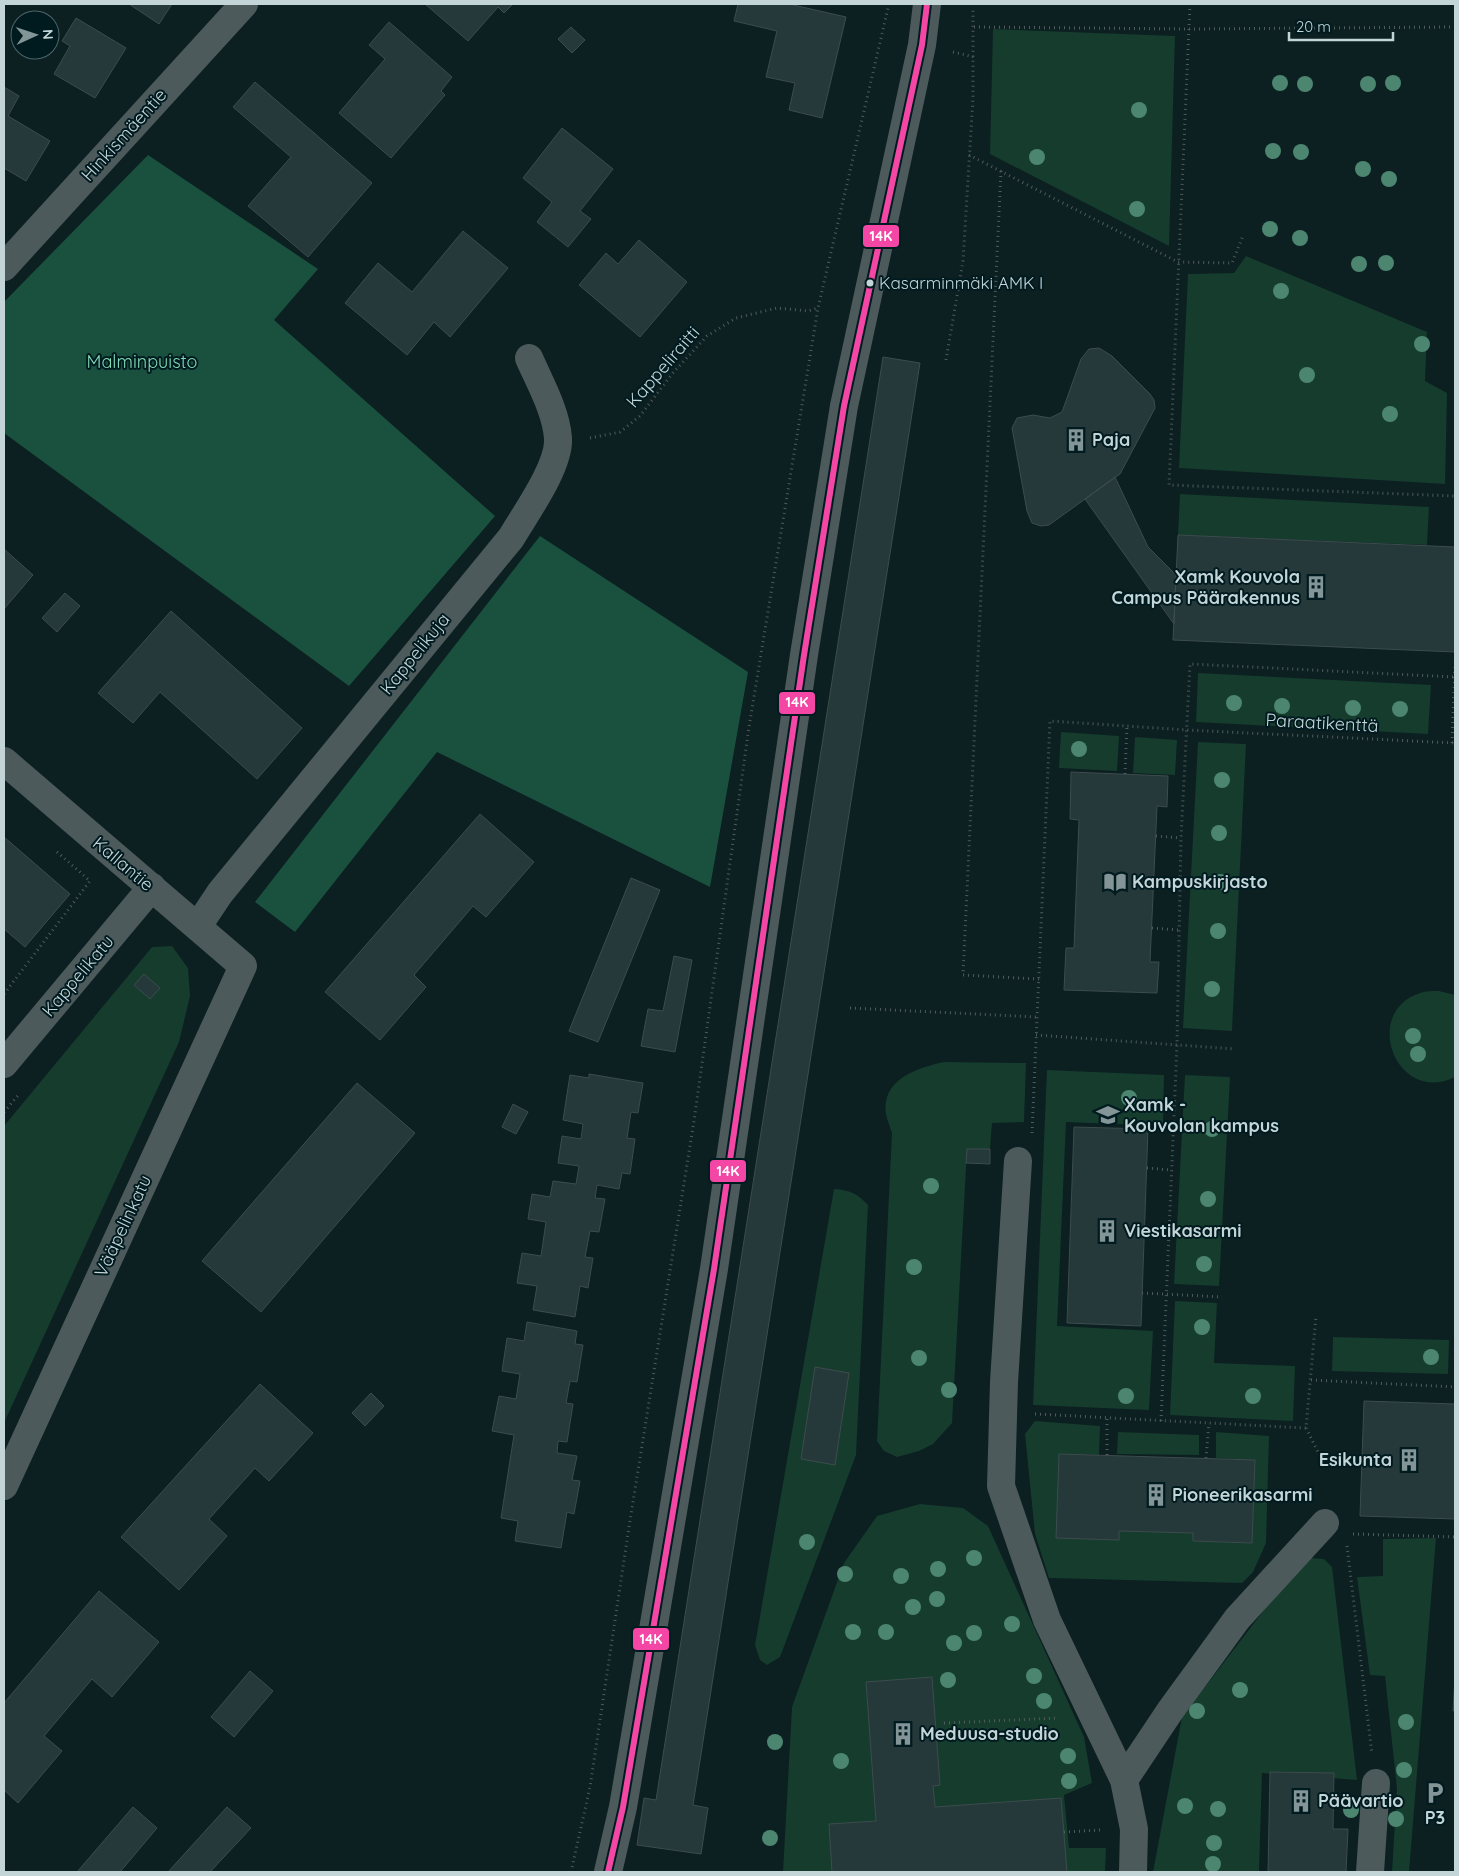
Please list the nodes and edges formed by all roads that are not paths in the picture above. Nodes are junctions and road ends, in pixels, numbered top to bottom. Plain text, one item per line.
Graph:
1 (244, 4) edge
2 (927, 4) edge
3 (4, 266) edge
4 (529, 358) dead end
5 (4, 761) edge
6 (152, 887) junction
7 (198, 926) junction
8 (243, 966) joint
9 (4, 1064) edge
10 (1018, 1161) road end
11 (4, 1486) edge
12 (1335, 1528) road end
13 (1124, 1780) junction
14 (1376, 1783) road end
15 (608, 1872) edge
16 (1133, 1872) edge
17 (1370, 1872) edge

1 - 3 street, Hinkismäentie
2 - 15 street
4 - 7 street, Kappelikuja
5 - 6 street, Kallantie
6 - 7 street, Kallantie
6 - 9 street, Kappelikatu
7 - 8 street, Kallantie
8 - 11 street, Vääpelinkatu
10 - 13 street
12 - 13 street
13 - 16 street
14 - 17 street

